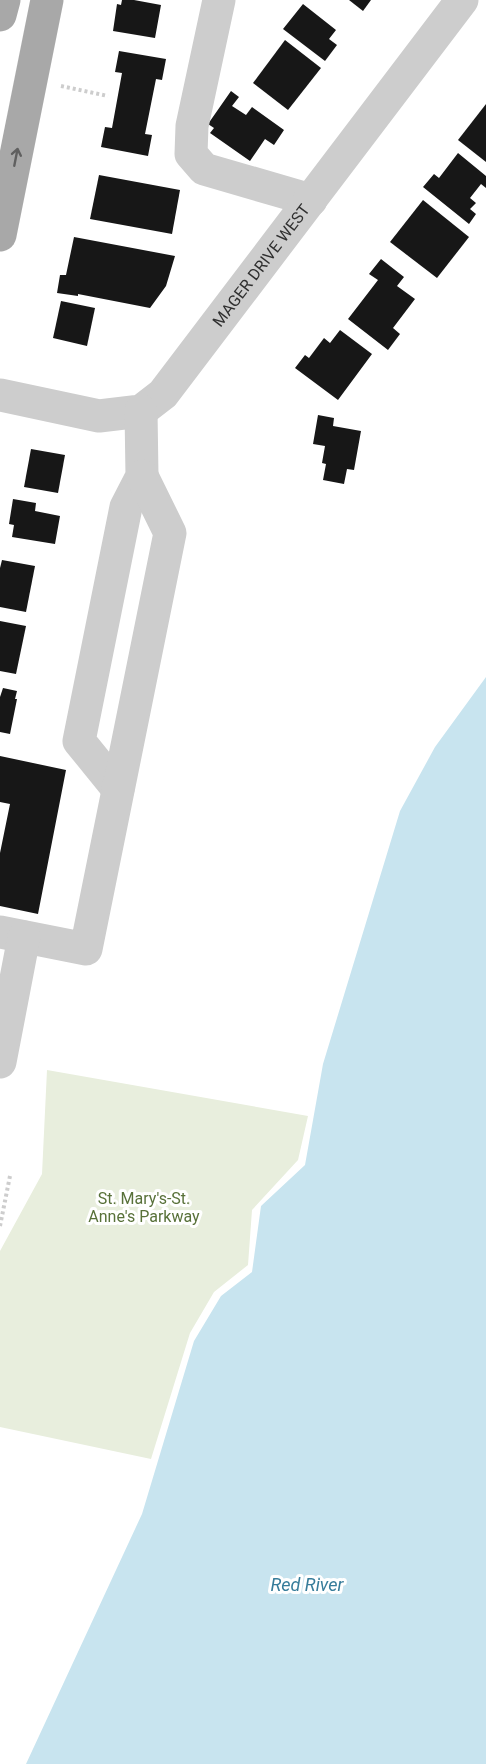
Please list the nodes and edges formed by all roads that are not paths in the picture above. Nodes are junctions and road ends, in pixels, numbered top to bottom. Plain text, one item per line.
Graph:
1 (3, 0) edge
2 (48, 0) edge
3 (219, 0) edge
4 (462, 0) edge
5 (0, 15) edge
6 (310, 200) junction
7 (0, 235) edge
8 (0, 395) edge
9 (141, 411) junction
10 (142, 476) junction
11 (118, 789) junction
12 (12, 935) edge
13 (0, 1062) edge

1 - 5 main road
7 -> 2 main road
3 - 6 street
4 - 6 street, MAGER DRIVE WEST
6 - 9 street, MAGER DRIVE WEST
8 - 9 street
9 - 10 street
10 - 11 street
10 - 11 street
11 - 12 street
12 - 13 street

